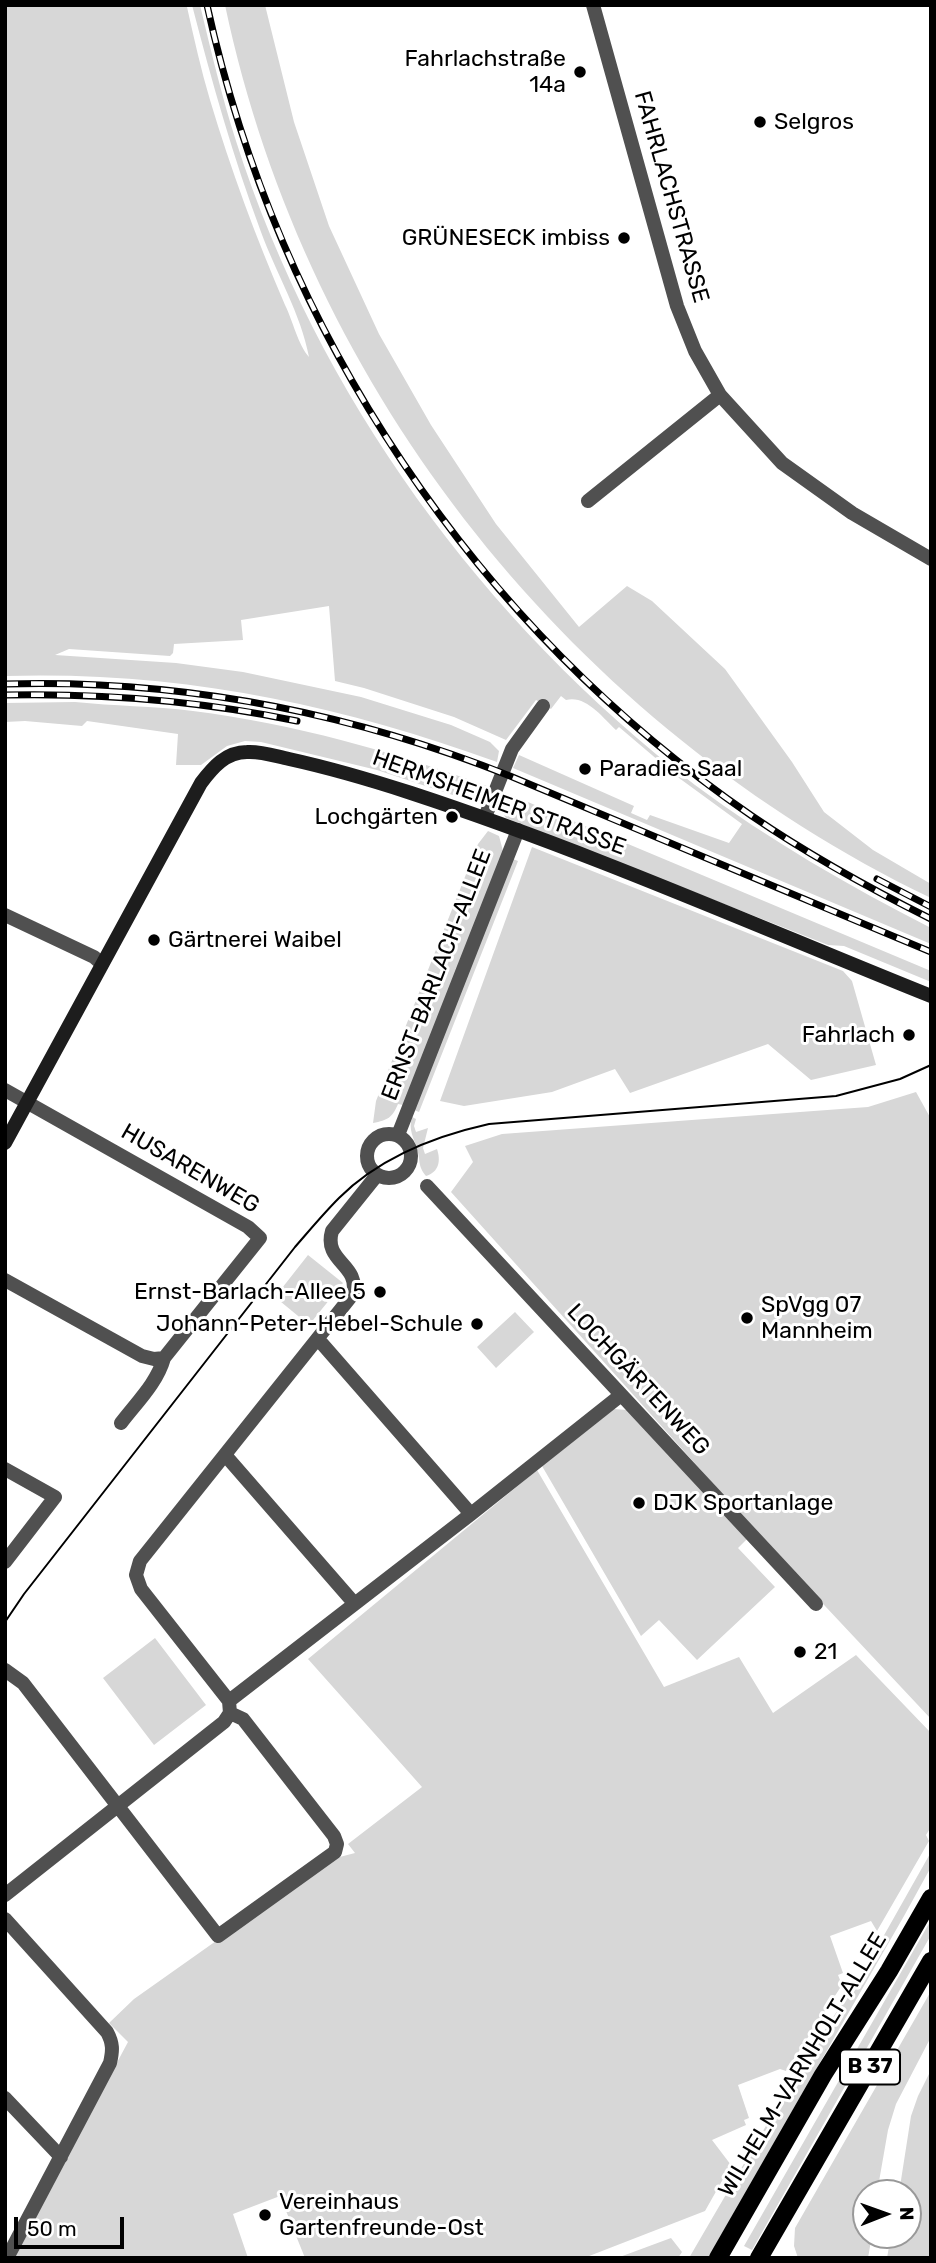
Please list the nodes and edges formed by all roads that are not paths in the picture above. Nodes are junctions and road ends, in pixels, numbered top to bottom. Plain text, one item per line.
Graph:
1 (593, 5) edge
2 (720, 395) junction
3 (588, 502) dead end
4 (931, 559) edge
5 (543, 706) dead end
6 (485, 817) junction
7 (518, 830) junction
8 (5, 915) edge
9 (102, 964) junction
10 (931, 996) edge
11 (5, 1090) edge
12 (26, 1102) junction
13 (398, 1135) junction
14 (5, 1143) edge
15 (377, 1175) junction
16 (427, 1186) dead end
17 (5, 1280) edge
18 (318, 1339) junction
19 (164, 1358) junction
20 (621, 1395) junction
21 (121, 1423) dead end
22 (226, 1455) junction
23 (5, 1469) edge
24 (471, 1514) junction
25 (5, 1562) edge
26 (354, 1603) junction
27 (816, 1604) dead end
28 (5, 1670) edge
29 (229, 1707) junction
30 (117, 1806) junction
31 (5, 1895) edge
32 (931, 1898) edge
33 (5, 1919) edge
34 (931, 1961) edge
35 (5, 2098) edge
36 (61, 2157) junction
37 (7, 2258) edge
38 (718, 2258) edge
39 (759, 2258) edge

1 - 2 street, FAHRLACHSTRASSE
2 - 3 street
2 - 4 street, FAHRLACHSTRASSE
5 - 6 street
6 - 7 street, HERMSHEIMER STRASSE
6 - 9 street, HERMSHEIMER STRASSE
7 - 10 street, HERMSHEIMER STRASSE
7 - 13 street, ERNST-BARLACH-ALLEE
8 - 9 street
9 - 12 street, HERMSHEIMER STRASSE
11 - 12 street
12 - 14 street, HERMSHEIMER STRASSE
12 - 19 street, HUSARENWEG
13 - 15 street, ERNST-BARLACH-ALLEE
13 - 15 street, ERNST-BARLACH-ALLEE
15 - 18 street
16 - 20 street, LOCHGÄRTENWEG
17 - 19 street
18 - 22 street
18 - 24 street
19 - 21 street
20 - 24 street
20 - 27 street, LOCHGÄRTENWEG
22 - 26 street
22 - 29 street
23 - 25 street
24 - 26 street
26 - 29 street
28 - 30 street
29 - 30 street
29 - 30 street
30 - 31 street
32 - 38 main road, WILHELM-VARNHOLT-ALLEE / B 37
33 - 36 street
34 - 39 main road, B 37
35 - 36 street
36 - 37 street

